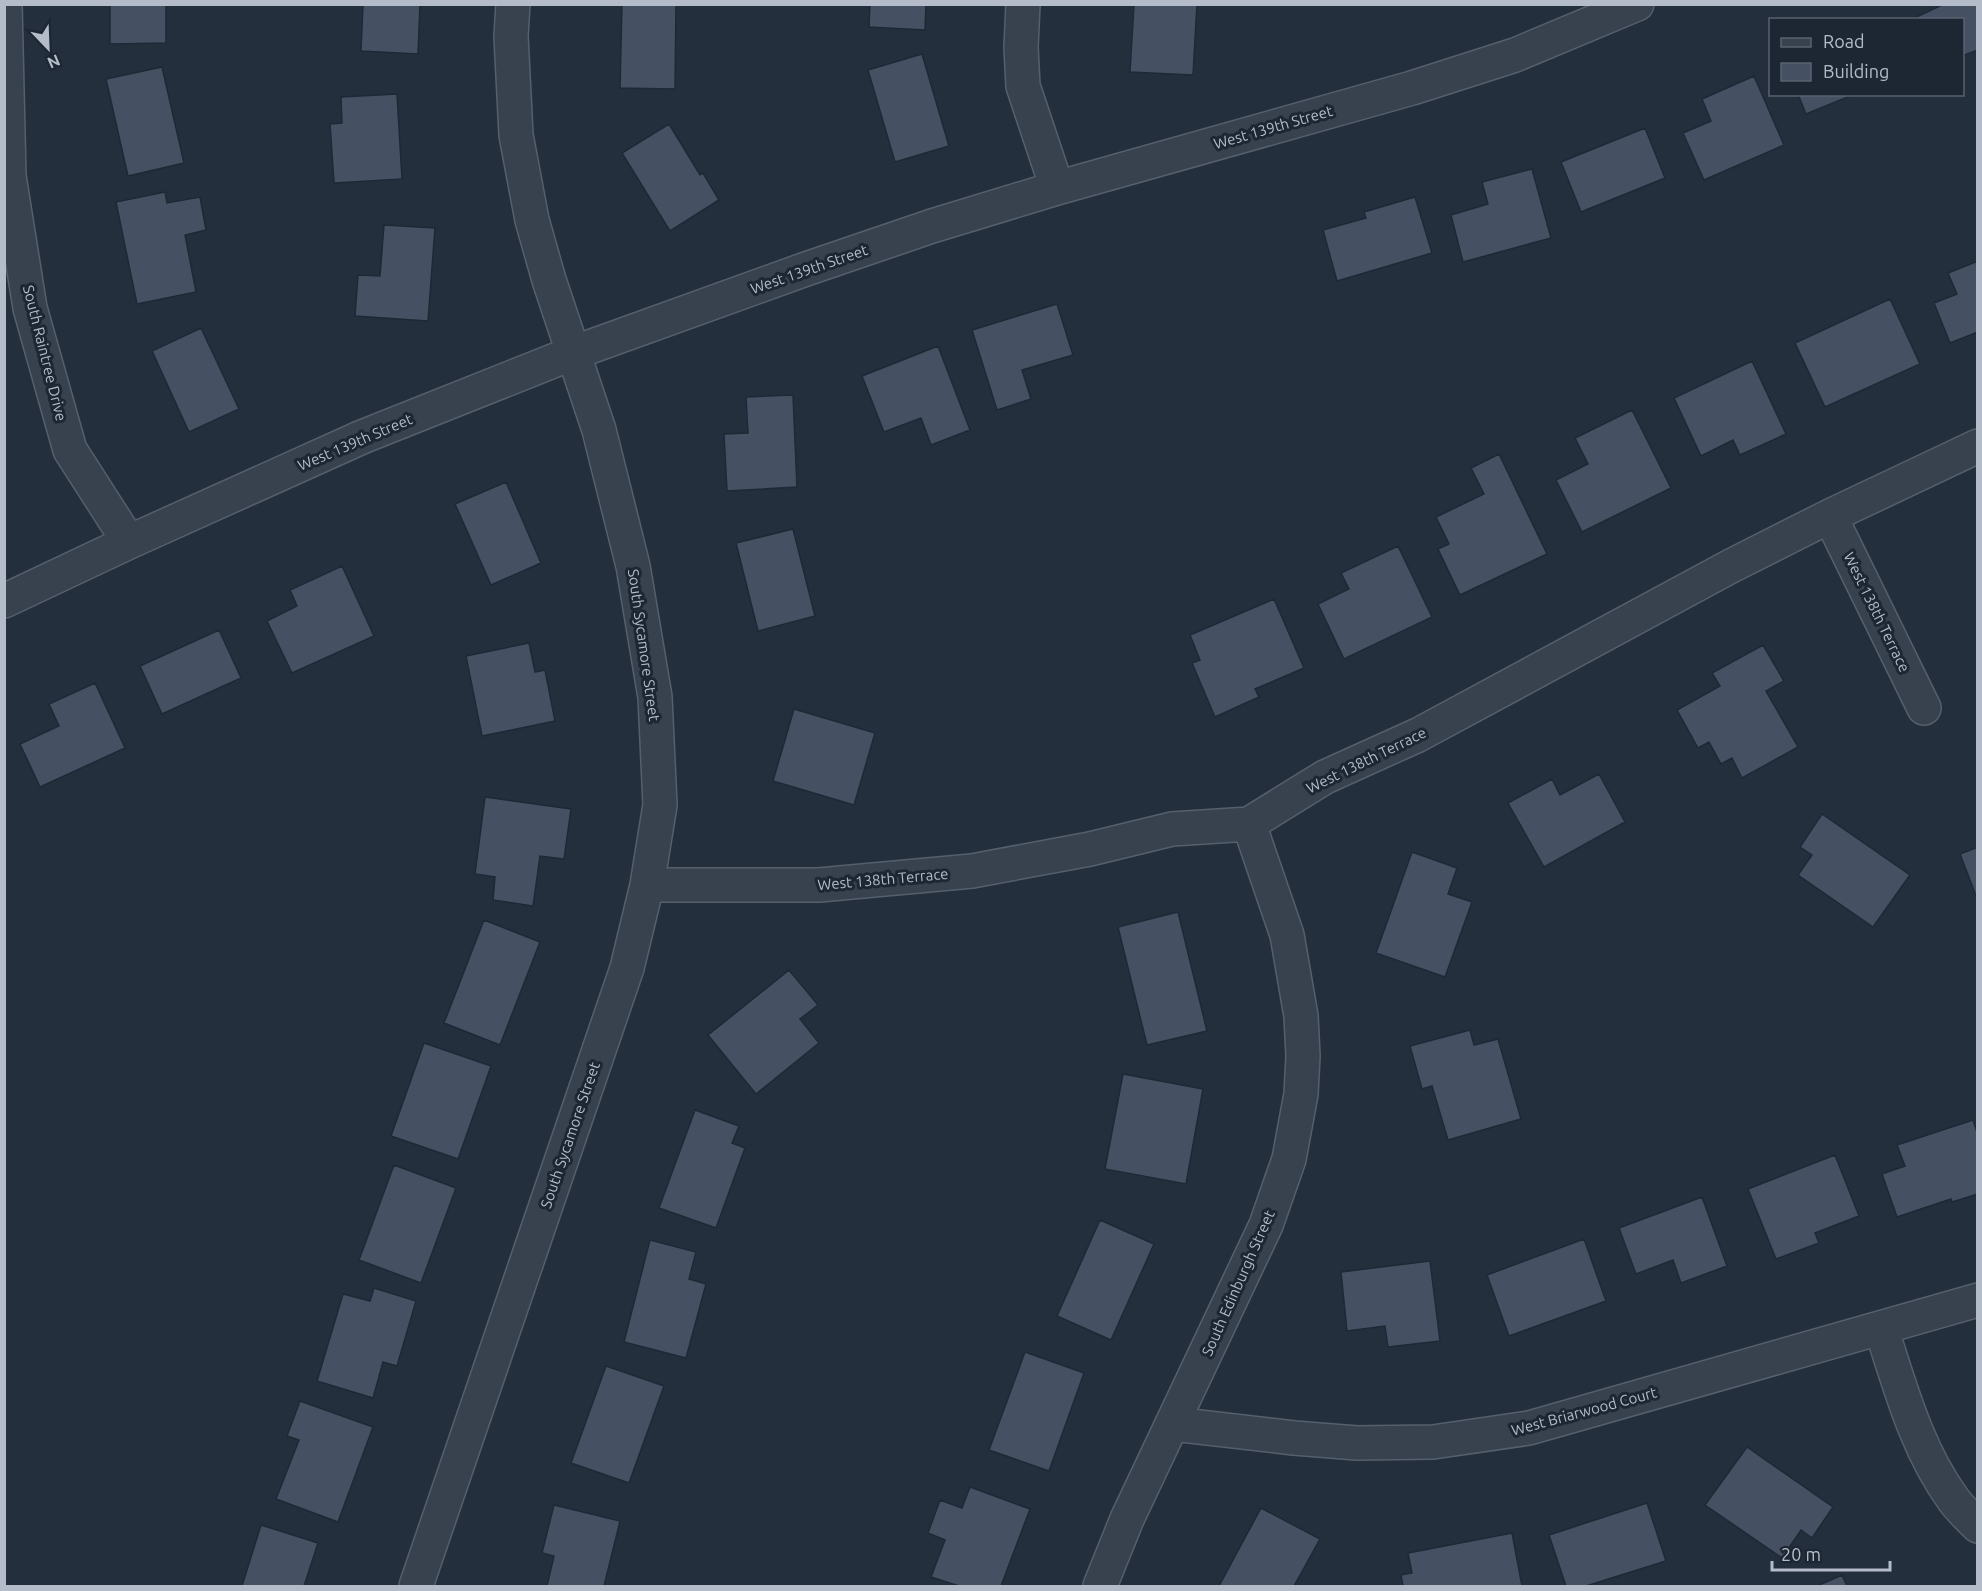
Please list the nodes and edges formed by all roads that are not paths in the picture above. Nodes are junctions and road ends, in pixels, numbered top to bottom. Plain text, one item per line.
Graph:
1 (5, 4) edge
2 (513, 4) edge
3 (1023, 4) edge
4 (1637, 4) edge
5 (5, 104) edge
6 (1058, 188) junction
7 (573, 353) junction
8 (1977, 446) edge
9 (1830, 516) junction
10 (129, 542) junction
11 (4, 600) edge
12 (1924, 708) dead end
13 (1249, 824) junction
14 (647, 885) junction
15 (1977, 1300) edge
16 (1881, 1328) junction
17 (1173, 1424) junction
18 (1977, 1526) edge
19 (416, 1587) edge
20 (1100, 1587) edge

1 - 5 street, South Raintree Drive
2 - 7 street, South Sycamore Street
3 - 6 street
4 - 6 street, West 139th Street
5 - 10 street, South Raintree Drive
6 - 7 street, West 139th Street
7 - 10 street, West 139th Street
7 - 14 street, South Sycamore Street
8 - 9 street, West 138th Terrace
9 - 12 street, West 138th Terrace
9 - 13 street, West 138th Terrace
10 - 11 street, West 139th Street
13 - 14 street, West 138th Terrace
13 - 17 street, South Edinburgh Street
14 - 19 street, South Sycamore Street
15 - 16 street, West Briarwood Court
16 - 17 street, West Briarwood Court
16 - 18 street
17 - 20 street, South Edinburgh Street

